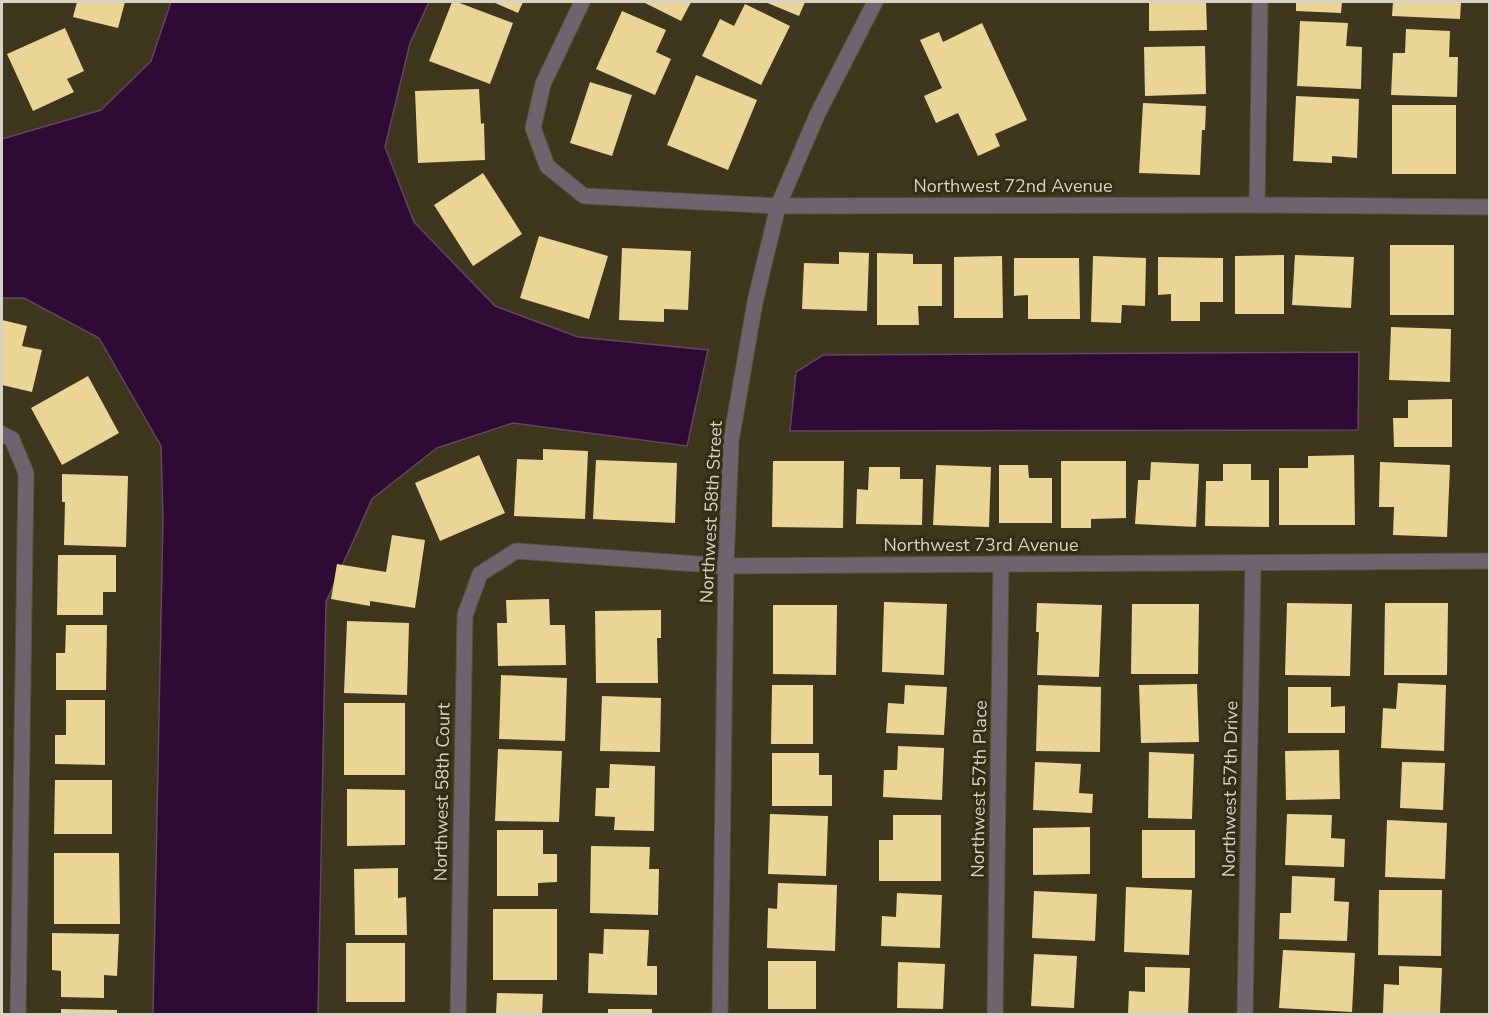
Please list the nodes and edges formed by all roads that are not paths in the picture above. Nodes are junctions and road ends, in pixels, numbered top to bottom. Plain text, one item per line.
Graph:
1 (582, 2) edge
2 (875, 2) edge
3 (1260, 2) edge
4 (1257, 205) junction
5 (778, 206) junction
6 (1490, 207) edge
7 (7, 436) edge
8 (1490, 561) edge
9 (1001, 564) junction
10 (1253, 564) junction
11 (726, 567) junction
12 (480, 574) joint
13 (18, 1014) edge
14 (458, 1014) edge
15 (720, 1014) edge
16 (995, 1014) edge
17 (1245, 1014) edge

1 - 5 street, Northwest 72nd Avenue
2 - 5 street, Northwest 58th Street
3 - 4 street
4 - 5 street, Northwest 72nd Avenue
4 - 6 street, Northwest 72nd Avenue
5 - 11 street, Northwest 58th Street
7 - 13 street
8 - 10 street, Northwest 73rd Avenue
9 - 10 street, Northwest 73rd Avenue
9 - 11 street, Northwest 73rd Avenue
9 - 16 street, Northwest 57th Place
10 - 17 street, Northwest 57th Drive
11 - 12 street, Northwest 73rd Avenue
11 - 15 street, Northwest 58th Street
12 - 14 street, Northwest 58th Court

